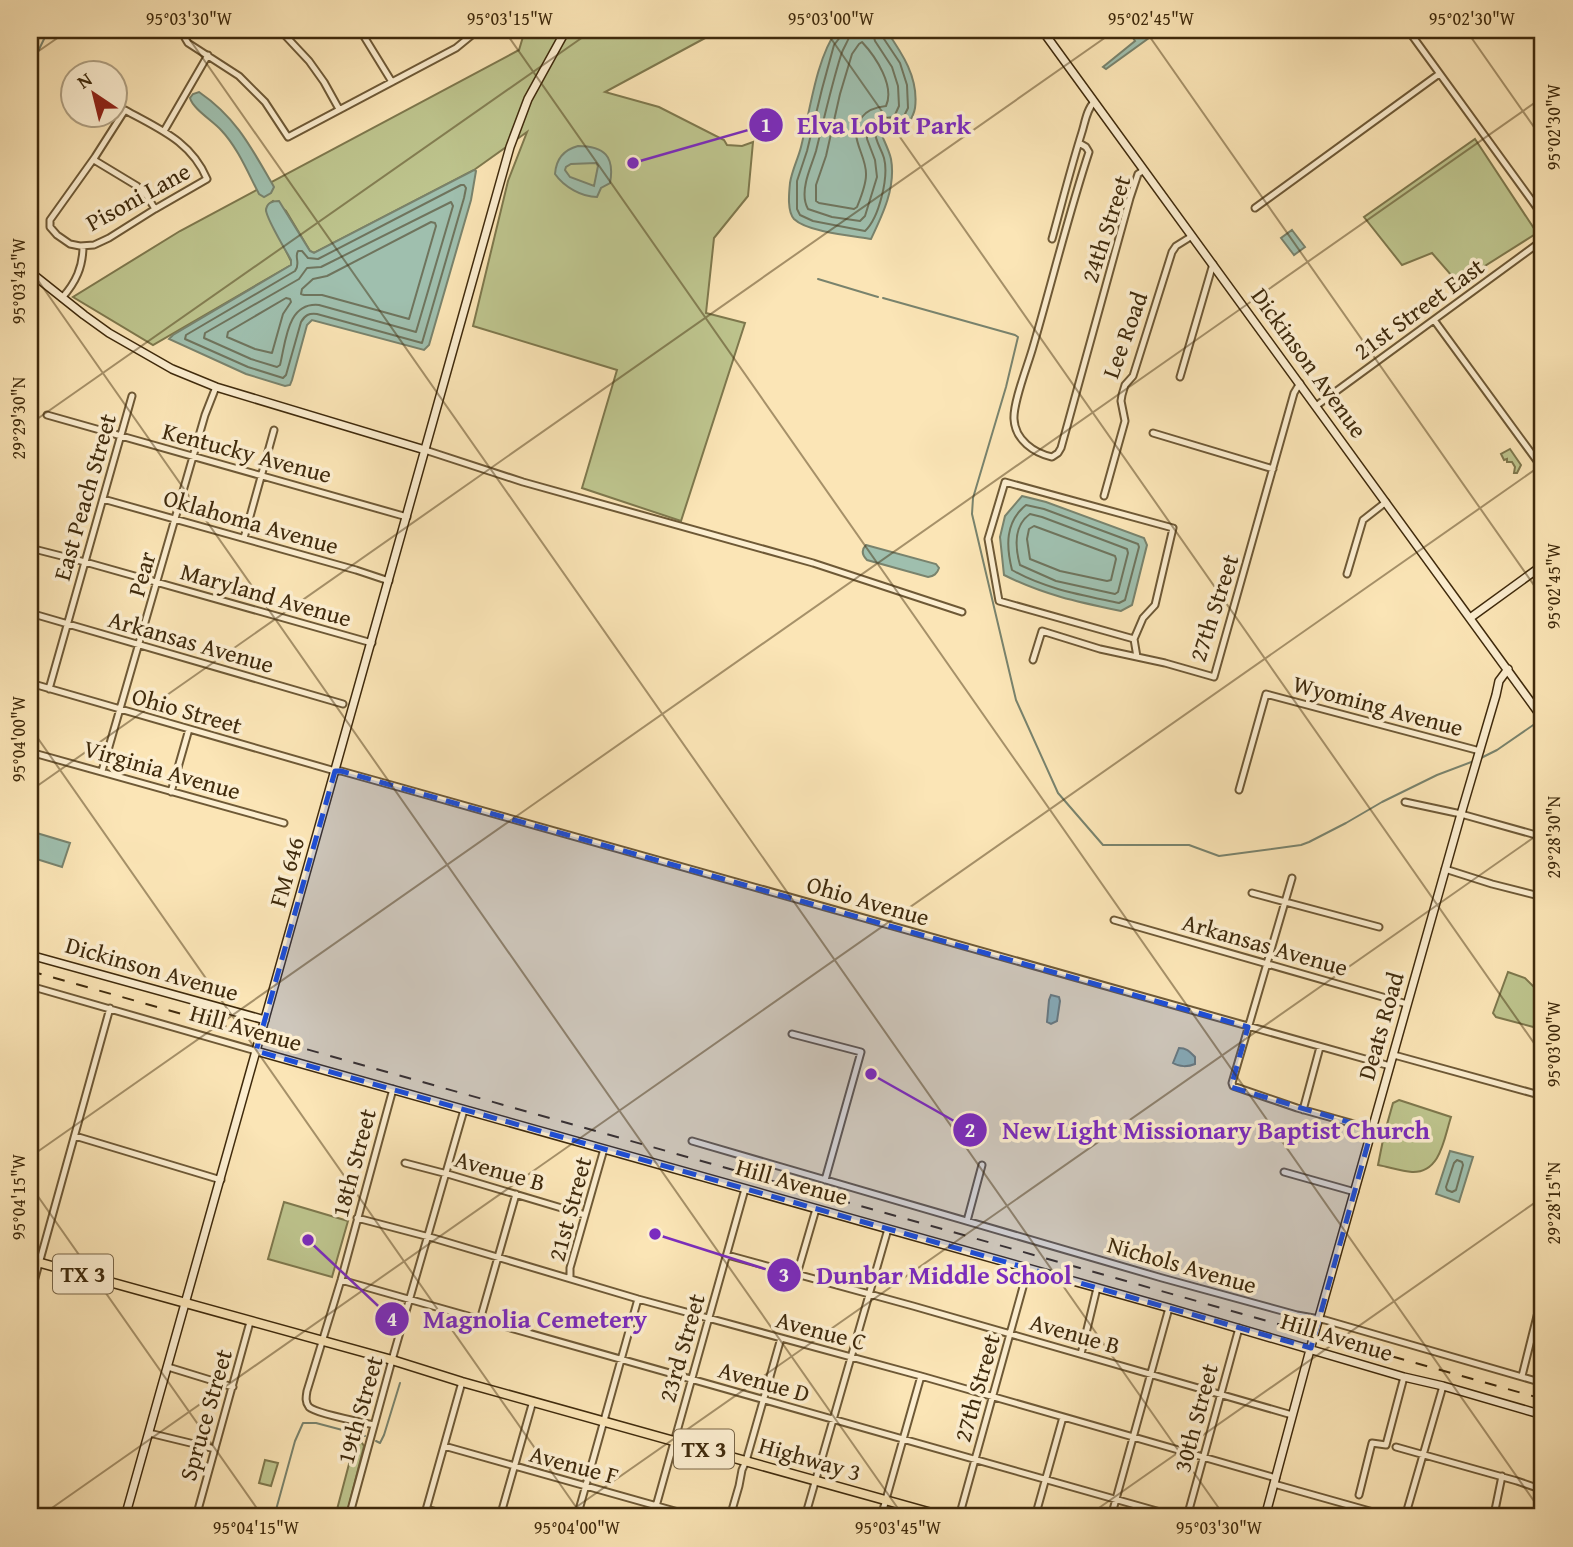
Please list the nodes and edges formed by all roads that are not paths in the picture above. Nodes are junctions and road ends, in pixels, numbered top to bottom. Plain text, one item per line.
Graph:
1 (34, 30) edge
2 (186, 30) edge
3 (280, 30) edge
4 (360, 30) edge
5 (478, 30) edge
6 (566, 30) edge
7 (1042, 30) edge
8 (1408, 30) edge
9 (30, 38) edge
10 (208, 55) junction
11 (1439, 74) junction
12 (392, 82) junction
13 (1094, 102) junction
14 (339, 110) junction
15 (164, 131) junction
16 (1079, 143) junction
17 (94, 160) junction
18 (1144, 170) junction
19 (1255, 208) dead end
20 (155, 209) junction
21 (1543, 216) edge
22 (1192, 236) junction
23 (1052, 239) dead end
24 (1543, 240) edge
25 (83, 246) junction
26 (1213, 264) junction
27 (30, 272) edge
28 (62, 298) junction
29 (1434, 320) junction
30 (1180, 377) dead end
31 (1300, 383) junction
32 (216, 387) junction
33 (132, 396) dead end
34 (1316, 406) junction
35 (47, 415) dead end
36 (274, 430) dead end
37 (1153, 433) dead end
38 (120, 437) junction
39 (425, 450) junction
40 (193, 457) junction
41 (1273, 469) junction
42 (1543, 469) edge
43 (261, 476) junction
44 (1104, 496) dead end
45 (103, 499) junction
46 (1386, 502) junction
47 (407, 517) junction
48 (176, 519) junction
49 (244, 538) junction
50 (30, 548) edge
51 (85, 562) junction
52 (1543, 565) edge
53 (1347, 574) dead end
54 (389, 581) junction
55 (157, 583) junction
56 (962, 612) dead end
57 (30, 613) edge
58 (1470, 618) junction
59 (67, 624) junction
60 (1134, 639) junction
61 (372, 643) junction
62 (139, 646) junction
63 (1137, 657) junction
64 (1033, 660) dead end
65 (1508, 669) junction
66 (30, 683) edge
67 (49, 689) junction
68 (343, 704) dead end
69 (120, 709) junction
70 (1543, 719) edge
71 (189, 729) junction
72 (30, 752) edge
73 (1479, 752) junction
74 (102, 771) junction
75 (335, 771) junction
76 (1239, 790) dead end
77 (171, 792) junction
78 (1405, 802) dead end
79 (1461, 814) junction
80 (284, 823) dead end
81 (1543, 837) edge
82 (1445, 869) junction
83 (1292, 878) dead end
84 (1252, 893) dead end
85 (1543, 897) edge
86 (1285, 901) junction
87 (1114, 920) dead end
88 (1378, 927) dead end
89 (30, 955) edge
90 (1267, 964) junction
91 (30, 986) edge
92 (1408, 1004) junction
93 (110, 1008) junction
94 (265, 1020) junction
95 (1248, 1027) junction
96 (792, 1034) dead end
97 (1320, 1047) junction
98 (256, 1052) junction
99 (1390, 1067) junction
100 (393, 1089) junction
101 (1543, 1096) edge
102 (464, 1110) junction
103 (1303, 1110) junction
104 (1372, 1129) junction
105 (75, 1136) junction
106 (692, 1140) dead end
107 (604, 1149) junction
108 (375, 1154) junction
109 (383, 1156) dead end
110 (405, 1163) dead end
111 (982, 1165) dead end
112 (1284, 1172) dead end
113 (446, 1174) junction
114 (221, 1180) junction
115 (825, 1180) junction
116 (745, 1189) junction
117 (1355, 1192) junction
118 (516, 1194) junction
119 (816, 1209) junction
120 (585, 1215) junction
121 (357, 1218) junction
122 (967, 1221) junction
123 (888, 1229) junction
124 (428, 1237) junction
125 (727, 1255) junction
126 (498, 1257) junction
127 (34, 1261) edge
128 (1028, 1269) junction
129 (797, 1274) junction
130 (570, 1278) junction
131 (341, 1280) junction
132 (1097, 1288) junction
133 (1543, 1292) edge
134 (869, 1294) junction
135 (30, 1296) edge
136 (638, 1299) junction
137 (410, 1300) junction
138 (186, 1303) junction
139 (1169, 1308) junction
140 (709, 1317) junction
141 (1319, 1319) junction
142 (480, 1320) junction
143 (250, 1322) junction
144 (1239, 1328) junction
145 (1010, 1334) junction
146 (781, 1338) junction
147 (321, 1342) junction
148 (1311, 1348) junction
149 (1081, 1354) junction
150 (851, 1357) junction
151 (392, 1360) junction
152 (621, 1360) junction
153 (168, 1367) junction
154 (1151, 1374) junction
155 (921, 1376) junction
156 (1522, 1376) junction
157 (1404, 1377) junction
158 (691, 1380) junction
159 (461, 1382) junction
160 (1543, 1382) edge
161 (1443, 1386) junction
162 (233, 1387) junction
163 (1221, 1394) junction
164 (993, 1396) junction
165 (763, 1400) junction
166 (533, 1401) junction
167 (1292, 1415) junction
168 (1543, 1415) edge
169 (1063, 1417) junction
170 (833, 1420) junction
171 (604, 1421) junction
172 (374, 1425) junction
173 (149, 1433) junction
174 (1133, 1437) junction
175 (903, 1440) junction
176 (674, 1441) junction
177 (444, 1446) junction
178 (1396, 1447) dead end
179 (215, 1449) junction
180 (1423, 1454) junction
181 (1203, 1457) junction
182 (975, 1460) junction
183 (746, 1461) junction
184 (514, 1467) junction
185 (1502, 1476) junction
186 (816, 1480) junction
187 (1045, 1480) junction
188 (1275, 1481) junction
189 (585, 1486) junction
190 (1543, 1490) edge
191 (1359, 1495) dead end
192 (886, 1500) junction
193 (1116, 1500) junction
194 (656, 1506) junction
195 (426, 1509) junction
196 (1495, 1510) dead end
197 (1543, 1512) edge
198 (125, 1517) edge
199 (196, 1517) edge
200 (349, 1517) edge
201 (424, 1517) edge
202 (456, 1517) edge
203 (500, 1517) edge
204 (577, 1517) edge
205 (653, 1517) edge
206 (696, 1517) edge
207 (730, 1517) edge
208 (805, 1517) edge
209 (881, 1517) edge
210 (946, 1517) edge
211 (959, 1517) edge
212 (1035, 1517) edge
213 (1111, 1517) edge
214 (1178, 1517) edge
215 (1187, 1517) edge
216 (1265, 1517) edge
217 (1391, 1517) edge
218 (1405, 1517) edge
219 (1542, 1517) edge

1 - 9 main road
2 - 10 street
3 - 14 street
4 - 12 street
5 - 12 street
6 - 39 main road, FM 646
7 - 13 main road, Dickinson Avenue
8 - 11 street
10 - 14 street
10 - 15 street
11 - 19 street
11 - 21 street
12 - 14 street
13 - 16 street
13 - 18 main road, Dickinson Avenue
15 - 17 street
15 - 20 street, Pisoni Lane
16 - 18 street, 24th Street
16 - 23 street
17 - 20 street
17 - 25 street, Pisoni Lane
18 - 22 main road, Dickinson Avenue
20 - 25 street, Pisoni Lane
22 - 26 main road, Dickinson Avenue
22 - 44 street, Lee Road
24 - 29 street, 21st Street East
25 - 28 street
26 - 30 street
26 - 31 main road, Dickinson Avenue
27 - 28 main road
28 - 32 main road
29 - 34 street, 21st Street East
29 - 42 street
31 - 34 main road, Dickinson Avenue
31 - 41 street, 27th Street
32 - 39 main road
32 - 40 street, Pear
33 - 38 street, East Peach Street
34 - 46 main road, Dickinson Avenue
35 - 38 street, Kentucky Avenue
36 - 43 street
37 - 41 street
38 - 40 street, Kentucky Avenue
38 - 45 street, East Peach Street
39 - 47 main road, FM 646 / FM 646
39 - 56 street
40 - 43 street, Kentucky Avenue
40 - 48 street, Pear
41 - 63 street, 27th Street
43 - 47 street, Kentucky Avenue
43 - 49 street
45 - 48 street, Oklahoma Avenue
45 - 51 street, East Peach Street
46 - 53 street
46 - 58 main road, Dickinson Avenue
47 - 54 main road, FM 646 / FM 646
48 - 49 street, Oklahoma Avenue
48 - 55 street, Pear
49 - 54 street, Oklahoma Avenue
50 - 51 street, Maryland Avenue
51 - 55 street, Maryland Avenue
51 - 59 street, East Peach Street
52 - 58 main road
54 - 61 main road, FM 646 / FM 646
55 - 61 street, Maryland Avenue
55 - 62 street, Pear
57 - 59 street, Arkansas Avenue
58 - 65 main road, Dickinson Avenue
59 - 62 street, Arkansas Avenue
59 - 67 street, East Peach Street
60 - 60 street
60 - 63 street
61 - 75 main road, FM 646 / FM 646
62 - 68 street, Arkansas Avenue
62 - 69 street, Pear
63 - 64 street, 27th Street
65 - 70 main road, Dickinson Avenue
65 - 73 main road, Deats Road
66 - 67 street, Ohio Street
67 - 69 street, Ohio Street
69 - 71 street, Ohio Street
69 - 74 street, Pear
71 - 75 street, Ohio Street
71 - 77 street
72 - 74 street, Virginia Avenue
73 - 76 street, Wyoming Avenue
73 - 79 main road, Deats Road
74 - 77 street, Virginia Avenue
75 - 94 main road, FM 646 / FM 646
75 - 95 street, Ohio Avenue
77 - 80 street, Virginia Avenue
78 - 79 street
79 - 81 street
79 - 82 main road, Deats Road
82 - 85 street
82 - 92 main road, Deats Road
83 - 86 street
84 - 86 street
86 - 88 street
86 - 90 street
87 - 90 street, Arkansas Avenue
89 - 94 main road, Dickinson Avenue
90 - 92 street, Arkansas Avenue
90 - 95 street
91 - 93 street, Hill Avenue
92 - 99 main road, Deats Road
93 - 98 street, Hill Avenue
93 - 105 street
94 - 98 main road, FM 646 / FM 646
95 - 97 street, Ohio Avenue
95 - 103 street
96 - 115 street
97 - 99 street, Ohio Avenue
97 - 103 street
98 - 100 main road, Hill Avenue
98 - 114 main road, FM 646 / FM 646
99 - 101 street
99 - 104 main road, Deats Road
100 - 102 main road, Hill Avenue
100 - 108 street, 18th Street
102 - 107 main road, Hill Avenue
102 - 113 street, 19th Street
103 - 104 street
104 - 117 main road, Deats Road
105 - 114 street
105 - 127 street
106 - 115 street, Nichols Avenue
107 - 116 main road, Hill Avenue
107 - 120 street, 21st Street
108 - 109 street
108 - 121 street, 18th Street
110 - 113 street, Avenue B
111 - 122 street
112 - 117 street
113 - 118 street, Avenue B
113 - 124 street, 19th Street
114 - 138 main road, FM 646 / FM 646
115 - 122 street, Nichols Avenue
116 - 119 main road, Hill Avenue
116 - 125 street, 23rd Street
117 - 141 main road, Deats Road
118 - 120 street, Avenue B
118 - 126 street
119 - 123 main road, Hill Avenue
119 - 129 street
120 - 130 street, 21st Street
121 - 124 street, Avenue C
121 - 131 street, 18th Street
122 - 141 street, Nichols Avenue
123 - 128 main road, Hill Avenue
123 - 134 street
124 - 126 street, Avenue C
124 - 137 street, 19th Street
125 - 129 street, Avenue B
125 - 140 street, 23rd Street
126 - 130 street, Avenue C
126 - 142 street
127 - 135 street
127 - 138 main road, TX 3
128 - 132 main road, Hill Avenue
128 - 145 street, 27th Street
129 - 134 street, Avenue B
130 - 136 street, Avenue C
131 - 137 street, Avenue D
131 - 147 street, 18th Street
132 - 139 main road, Hill Avenue
132 - 149 street
133 - 156 street
134 - 145 street, Avenue B
134 - 150 street
136 - 140 street, Avenue C
136 - 152 street
137 - 142 street, Avenue D
137 - 151 street, 19th Street
138 - 143 main road, TX 3
138 - 153 main road, FM 646
139 - 144 main road, Hill Avenue
139 - 154 street
140 - 146 street, Avenue C
140 - 158 street, 23rd Street
141 - 148 main road, Deats Road
141 - 156 street, Nichols Avenue
142 - 152 street, Avenue D
143 - 147 main road, TX 3
143 - 162 street, Spruce Street
144 - 148 main road, Hill Avenue
144 - 163 street, 30th Street
145 - 149 street, Avenue B
145 - 164 street, 27th Street
146 - 150 street, Avenue C
146 - 165 street
147 - 151 main road, TX 3
147 - 172 street, 18th Street
148 - 157 main road, Hill Avenue
148 - 167 main road, Deats Road
149 - 154 street, Avenue B
150 - 155 street, Avenue C
150 - 170 street
151 - 159 main road, TX 3
151 - 172 street, 19th Street
152 - 158 street, Avenue D
152 - 171 street
153 - 162 street
153 - 173 main road, FM 646
154 - 163 street, Avenue B
154 - 174 street
155 - 164 street, Avenue C
155 - 175 street
156 - 160 street, Nichols Avenue
157 - 161 main road, Hill Avenue
157 - 191 street
158 - 165 street, Avenue D
158 - 176 street, 23rd Street
159 - 166 main road, Highway 3 / TX 3
159 - 177 street
161 - 168 main road, Hill Avenue
161 - 180 street
162 - 179 street, Spruce Street
163 - 167 street, Avenue B
163 - 181 street, 30th Street
164 - 169 street, Avenue C
164 - 182 street, 27th Street
165 - 170 street, Avenue D
165 - 183 street
166 - 171 main road, Highway 3 / TX 3
166 - 184 street
167 - 188 main road, Deats Road
169 - 174 street, Avenue C
169 - 187 street
170 - 175 street, Avenue D
170 - 186 street
171 - 176 main road, Highway 3 / TX 3
171 - 189 street
172 - 200 street, 19th Street
173 - 179 street
173 - 198 main road, FM 646
174 - 181 street, Avenue C
174 - 193 street
175 - 182 street, Avenue D
175 - 192 street
176 - 183 main road, Highway 3 / TX 3
176 - 194 street, 23rd Street
177 - 184 street, Avenue F
177 - 195 street
178 - 180 street
179 - 199 street, Spruce Street
180 - 185 street
180 - 218 street
181 - 188 street, Avenue C
181 - 215 street, 30th Street
182 - 187 street, Avenue D
182 - 211 street, 27th Street
183 - 186 main road, Highway 3 / TX 3
183 - 207 street
184 - 189 street, Avenue F
184 - 203 street
185 - 190 street
185 - 196 street
186 - 192 main road, Highway 3 / TX 3
186 - 208 street
187 - 193 street, Avenue D
187 - 212 street
188 - 216 main road, Deats Road
188 - 217 street, Avenue C
189 - 194 street, Avenue F
189 - 204 street
192 - 209 street
192 - 210 main road, Highway 3 / TX 3
193 - 213 street
193 - 214 street, Avenue D
194 - 205 street, 23rd Street
194 - 206 street, Avenue F
195 - 201 street
195 - 202 street
197 - 219 street

